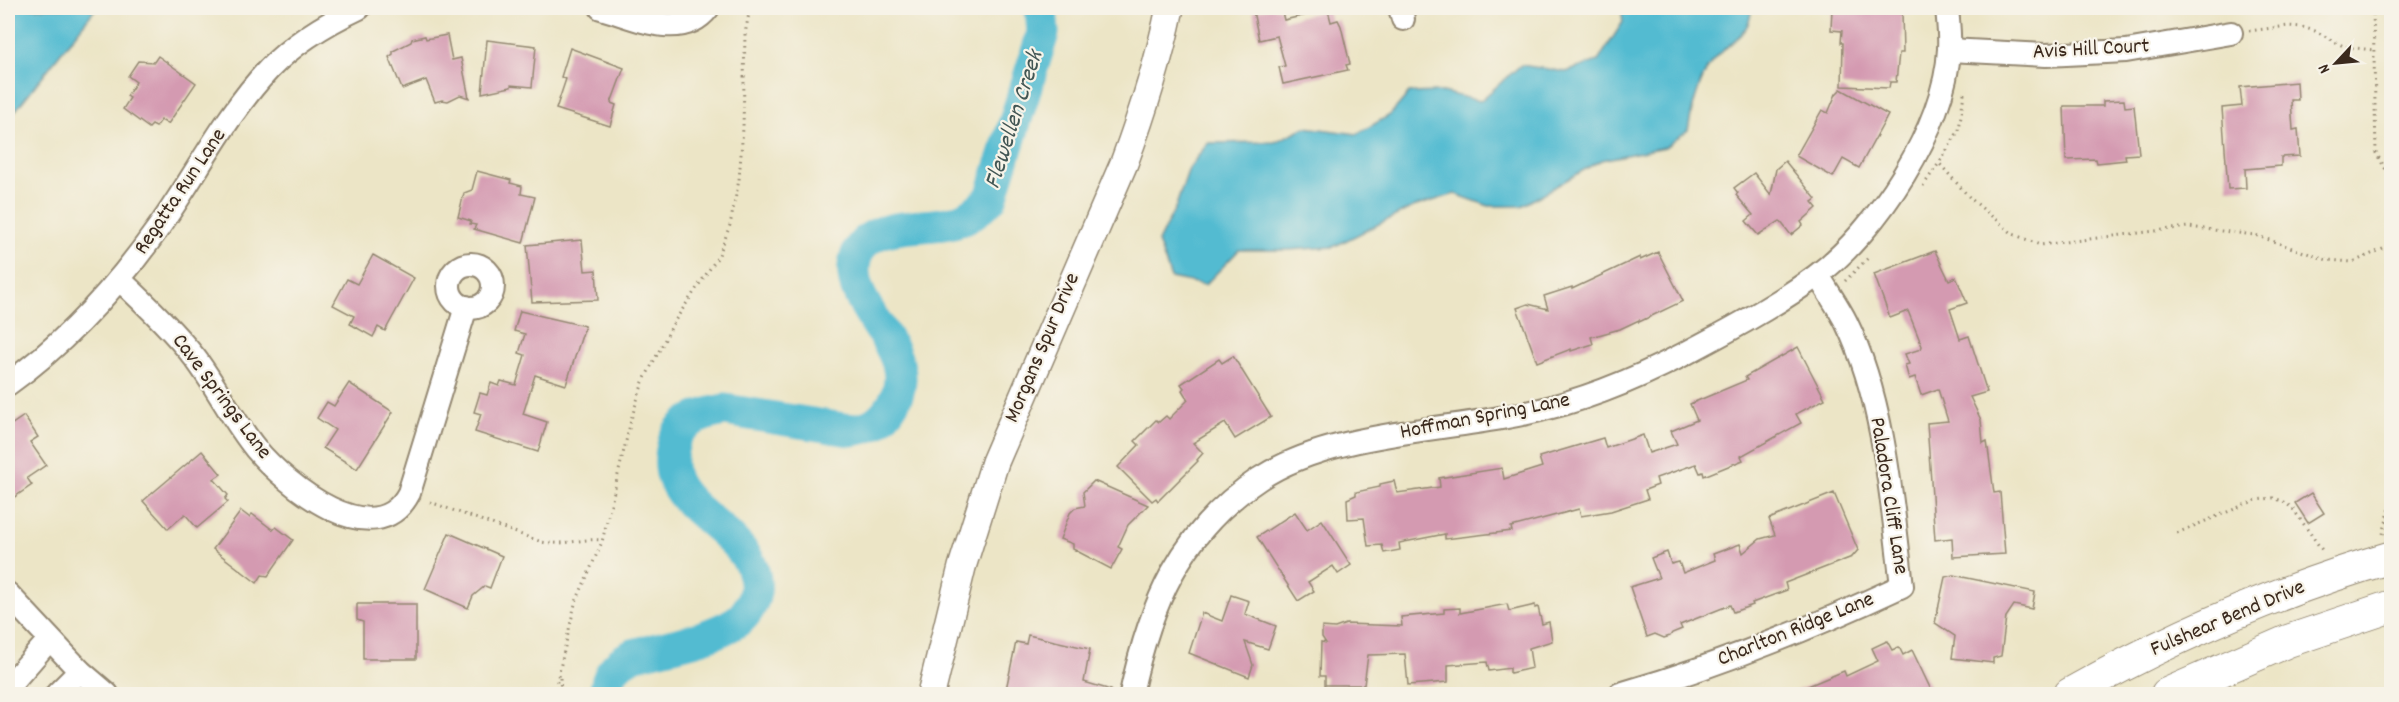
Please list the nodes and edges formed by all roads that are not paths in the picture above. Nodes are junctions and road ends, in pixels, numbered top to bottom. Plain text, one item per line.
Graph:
1 (359, 8) edge
2 (601, 8) edge
3 (1170, 8) edge
4 (1947, 8) edge
5 (700, 14) edge
6 (2231, 33) road end
7 (1958, 50) junction
8 (1818, 275) junction
9 (119, 279) junction
10 (466, 307) dead end
11 (8, 384) edge
12 (2387, 548) edge
13 (1902, 586) joint
14 (8, 594) edge
15 (2390, 616) edge
16 (50, 640) junction
17 (2134, 660) junction
18 (80, 671) junction
19 (8, 687) edge
20 (57, 694) edge
21 (107, 694) edge
22 (931, 694) edge
23 (1131, 694) edge
24 (1620, 694) edge
25 (2070, 694) edge
26 (2151, 694) edge
27 (2167, 694) edge

1 - 9 street, Regatta Run Lane
2 - 5 street
3 - 22 street, Morgans Spur Drive
4 - 7 street, Hoffman Spring Lane
6 - 7 street, Avis Hill Court
7 - 8 street, Hoffman Spring Lane
8 - 13 street, Paladora Cliff Lane
8 - 23 street, Hoffman Spring Lane
9 - 10 street, Cave Springs Lane
9 - 11 street, Regatta Run Lane
12 - 17 main road, Fulshear Bend Drive
13 - 24 street, Charlton Ridge Lane
14 - 16 street
15 - 27 main road, Fulshear Bend Drive
16 - 18 street
16 - 19 street
17 - 25 main road, Fulshear Bend Drive
17 - 26 main road
18 - 20 street
18 - 21 street

